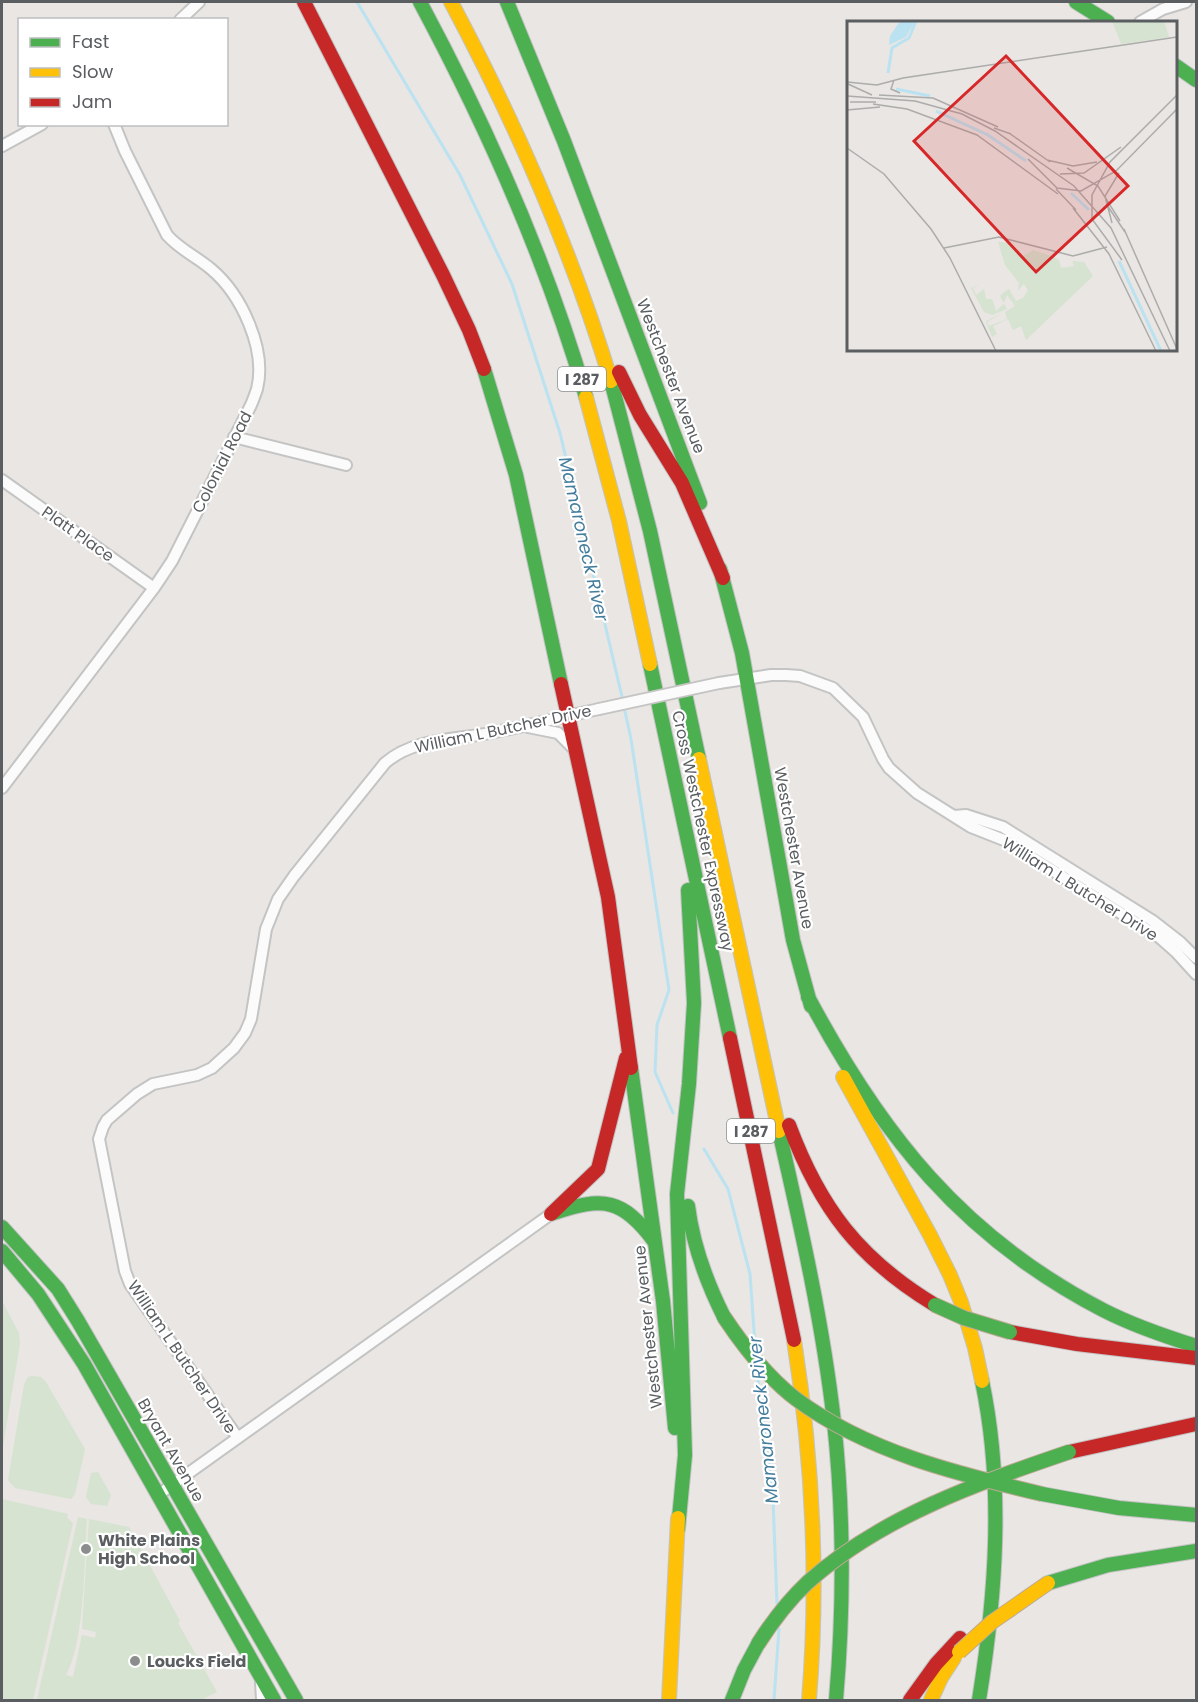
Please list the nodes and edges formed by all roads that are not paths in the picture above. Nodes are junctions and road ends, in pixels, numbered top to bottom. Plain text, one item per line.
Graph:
1 (199, 2) edge
2 (304, 2) edge
3 (420, 2) edge
4 (452, 2) edge
5 (507, 2) edge
6 (1076, 2) edge
7 (1186, 2) edge
8 (182, 18) edge
9 (1106, 21) edge
10 (1142, 21) edge
11 (1177, 67) edge
12 (1197, 80) edge
13 (38, 126) edge
14 (115, 126) edge
15 (2, 146) edge
16 (584, 298) junction
17 (234, 437) junction
18 (346, 465) dead end
19 (2, 480) edge
20 (723, 578) junction
21 (154, 588) junction
22 (747, 679) junction
23 (570, 716) junction
24 (522, 726) junction
25 (578, 753) junction
26 (675, 780) junction
27 (2, 788) edge
28 (954, 816) junction
29 (1197, 958) edge
30 (1197, 974) edge
31 (808, 997) junction
32 (754, 1016) junction
33 (627, 1034) junction
34 (688, 1084) junction
35 (551, 1214) junction
36 (2, 1227) edge
37 (656, 1244) junction
38 (2, 1251) edge
39 (2, 1263) edge
40 (63, 1332) junction
41 (1197, 1346) edge
42 (1197, 1358) edge
43 (1197, 1424) edge
44 (238, 1438) junction
45 (172, 1485) junction
46 (158, 1495) junction
47 (1197, 1515) edge
48 (678, 1529) junction
49 (1197, 1551) edge
50 (1048, 1583) junction
51 (260, 1676) junction
52 (262, 1701) edge
53 (274, 1701) edge
54 (296, 1701) edge
55 (669, 1701) edge
56 (732, 1701) edge
57 (809, 1701) edge
58 (837, 1701) edge
59 (910, 1701) edge
60 (931, 1701) edge
61 (979, 1701) edge

1 - 8 street
2 - 23 main road, Westchester Avenue
3 - 26 main road, Cross Westchester Expressway / I 287
4 - 16 main road, Cross Westchester Expressway / I 287
5 - 20 main road, Westchester Avenue
6 - 9 main road
7 - 10 street
11 - 12 main road
13 - 15 street
14 - 17 street, Colonial Road
16 - 20 main road
16 - 32 main road, Cross Westchester Expressway / I 287
17 - 18 street
17 - 21 street, Colonial Road
19 - 21 street, Platt Place
20 - 22 main road, Westchester Avenue
21 - 27 street, Colonial Road
22 - 23 street, William L Butcher Drive, bridge
22 - 28 street, William L Butcher Drive
22 - 31 main road, Westchester Avenue
23 - 24 street, William L Butcher Drive
23 - 25 main road, Westchester Avenue
24 - 25 street
24 - 44 street, William L Butcher Drive
25 - 33 main road, Westchester Avenue
26 - 34 main road
26 - 57 main road, Cross Westchester Expressway / I 287
28 - 29 street, William L Butcher Drive
28 - 30 street, William L Butcher Drive
31 - 41 main road
31 - 61 main road, Westchester Avenue
32 - 42 main road, bridge
32 - 58 main road, Cross Westchester Expressway / I 287
33 - 35 main road
33 - 37 main road, Westchester Avenue
34 - 47 main road, bridge
34 - 48 main road
35 - 37 main road
35 - 44 street
36 - 45 main road, Bryant Avenue
37 - 48 main road, Westchester Avenue
38 - 40 main road, Bryant Avenue
39 - 40 main road
40 - 46 main road, Bryant Avenue
43 - 56 main road, bridge
44 - 45 street
45 - 46 street
45 - 54 main road, Bryant Avenue
46 - 51 main road, Bryant Avenue
48 - 55 main road, Westchester Avenue
49 - 50 main road
50 - 59 main road, bridge
50 - 60 main road, bridge
51 - 52 street
51 - 53 main road, Bryant Avenue

